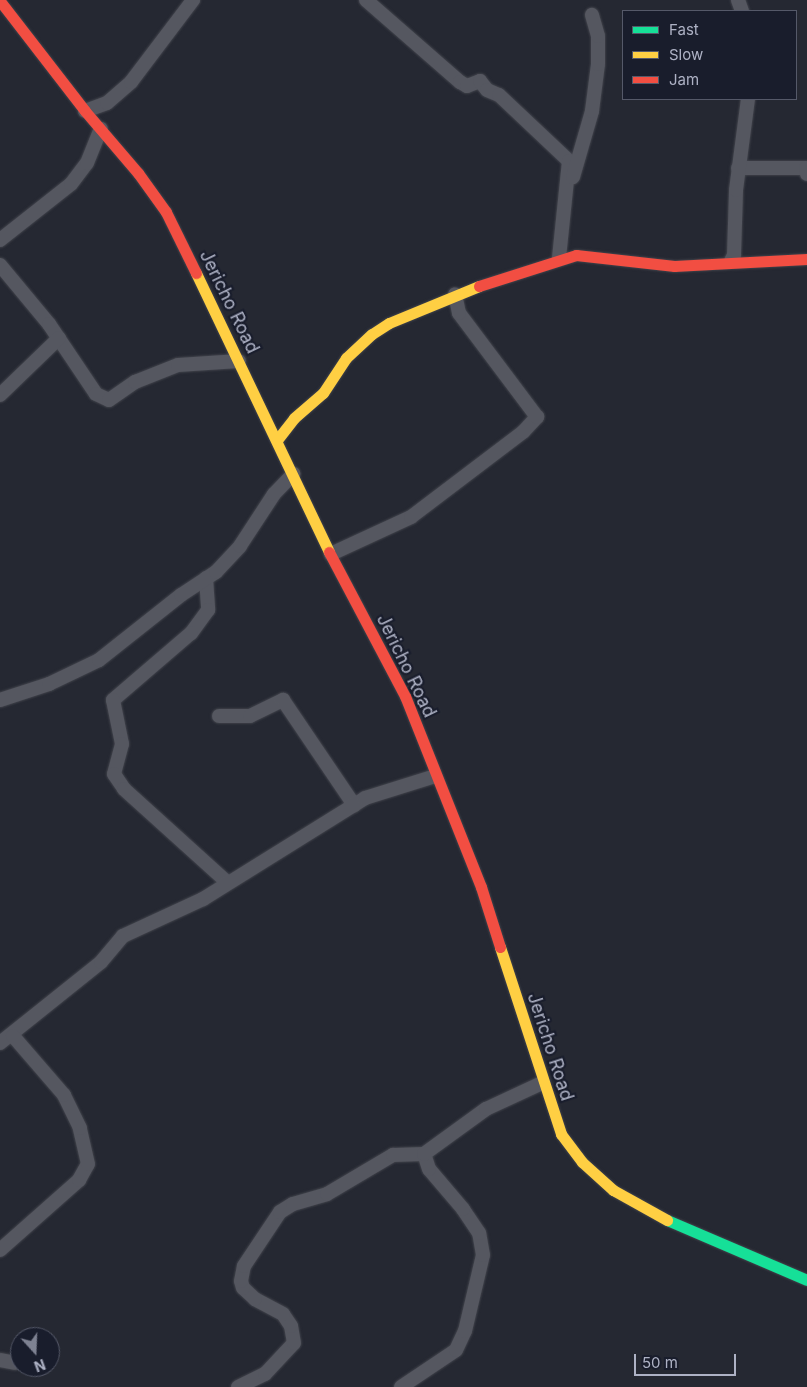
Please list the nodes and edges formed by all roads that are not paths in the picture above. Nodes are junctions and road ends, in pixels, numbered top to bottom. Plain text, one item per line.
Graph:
1 (193, 0) edge
2 (366, 0) edge
3 (0, 1) edge
4 (592, 15) dead end
5 (748, 100) edge
6 (85, 111) junction
7 (101, 129) junction
8 (738, 168) junction
9 (807, 174) edge
10 (565, 201) junction
11 (0, 240) edge
12 (559, 258) junction
13 (807, 260) edge
14 (731, 261) junction
15 (0, 266) edge
16 (455, 294) junction
17 (59, 338) junction
18 (239, 361) junction
19 (0, 395) edge
20 (277, 440) junction
21 (293, 474) junction
22 (331, 554) junction
23 (206, 578) junction
24 (0, 700) edge
25 (219, 716) dead end
26 (435, 776) junction
27 (354, 806) junction
28 (228, 883) junction
29 (13, 1036) junction
30 (0, 1043) edge
31 (542, 1083) junction
32 (424, 1154) junction
33 (0, 1250) edge
34 (807, 1280) edge
35 (238, 1387) edge
36 (401, 1387) edge

1 - 6 street
2 - 10 street
3 - 6 street, Jericho Road
4 - 10 street
5 - 8 street
6 - 7 street, Jericho Road
7 - 11 street
7 - 18 street, Jericho Road
8 - 9 street
8 - 14 street
10 - 12 street
12 - 14 street
12 - 16 street
13 - 14 street
15 - 17 street
16 - 20 street
16 - 22 street
17 - 18 street
17 - 19 street
18 - 20 street, Jericho Road
20 - 21 street, Jericho Road
21 - 22 street, Jericho Road
21 - 23 street
22 - 26 street, Jericho Road
23 - 24 street
23 - 28 street
25 - 27 street
26 - 27 street
26 - 31 street, Jericho Road
27 - 28 street
28 - 29 street
29 - 30 street
29 - 33 street
31 - 32 street
31 - 34 street, Jericho Road
32 - 35 street
32 - 36 street

